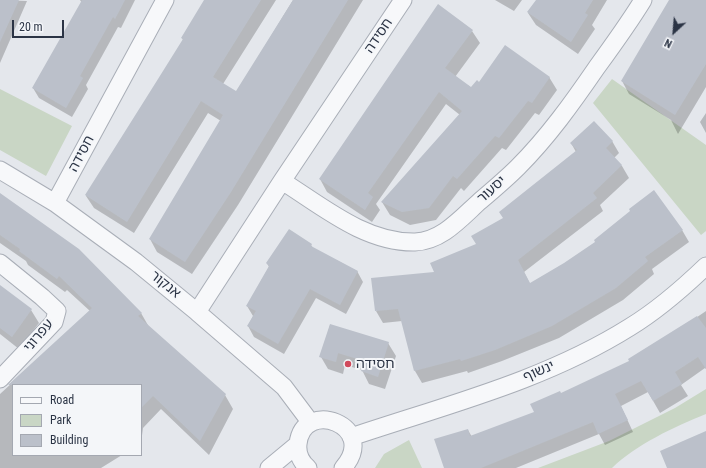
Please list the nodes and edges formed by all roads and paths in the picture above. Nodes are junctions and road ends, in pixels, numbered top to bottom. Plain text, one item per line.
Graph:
1 (165, 0) edge
2 (403, 0) edge
3 (643, 0) edge
4 (0, 170) edge
5 (282, 181) junction
6 (56, 203) junction
7 (0, 263) edge
8 (706, 266) edge
9 (197, 312) junction
10 (0, 379) edge
11 (311, 423) junction
12 (351, 437) junction
13 (298, 444) junction
14 (269, 468) edge
15 (308, 468) edge
16 (343, 468) edge

1 - 6 street, חסידה
2 - 5 street, חסידה
3 - 5 street, יסעור
4 - 6 street, אנקור
5 - 9 street, חסידה
6 - 9 street, אנקור
7 - 10 street, עפרוני
8 - 12 street, ינשוף
9 - 11 street, אנקור
11 - 12 street
11 - 13 street
12 - 16 street
13 - 14 street
13 - 15 street

